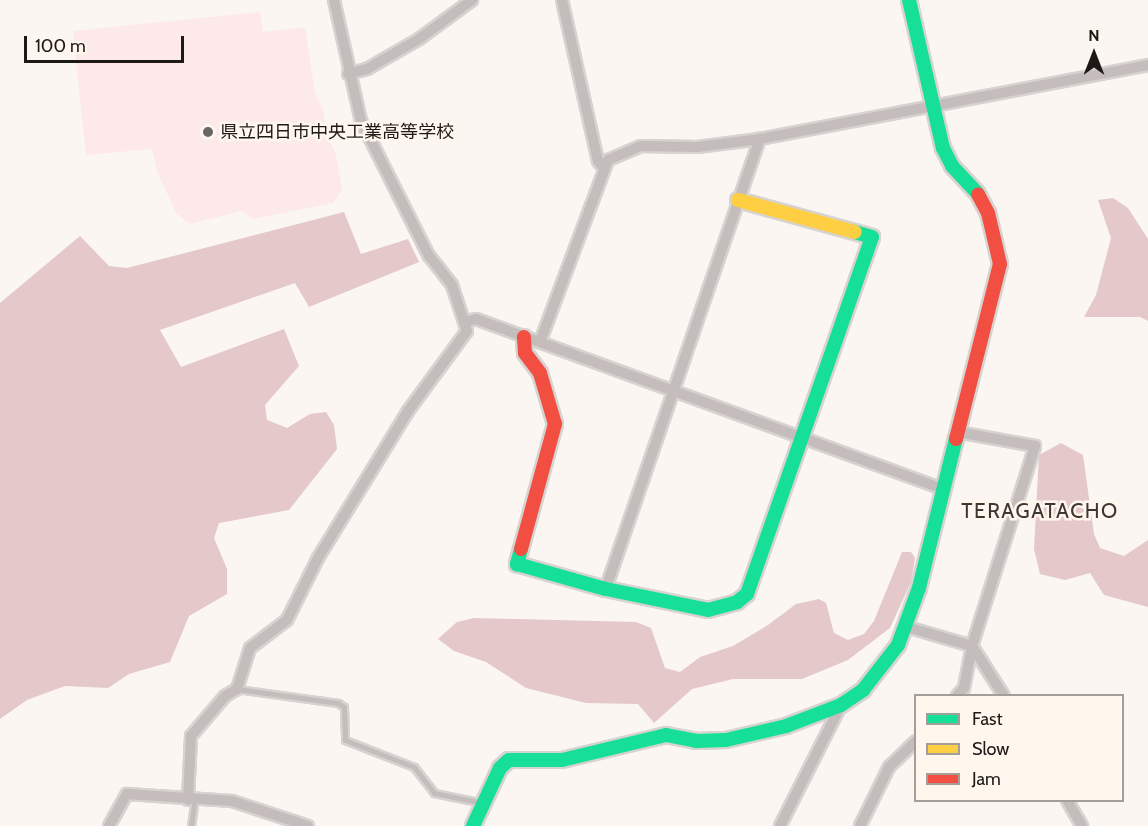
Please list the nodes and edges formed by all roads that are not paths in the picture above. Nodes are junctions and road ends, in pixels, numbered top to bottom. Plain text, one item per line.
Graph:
1 (334, 0) edge
2 (472, 0) edge
3 (562, 0) edge
4 (909, 0) edge
5 (1148, 65) edge
6 (348, 74) junction
7 (933, 105) junction
8 (760, 139) junction
9 (603, 167) junction
10 (738, 200) junction
11 (464, 321) junction
12 (524, 337) junction
13 (540, 342) junction
14 (670, 391) junction
15 (957, 432) junction
16 (801, 438) junction
17 (944, 489) junction
18 (606, 588) junction
19 (907, 627) junction
20 (972, 646) junction
21 (237, 689) junction
22 (959, 694) edge
23 (1003, 694) edge
24 (841, 705) junction
25 (914, 742) edge
26 (192, 800) junction
27 (1068, 802) edge
28 (485, 803) junction
29 (109, 826) edge
30 (191, 826) edge
31 (308, 826) edge
32 (474, 826) edge
33 (780, 826) edge
34 (860, 826) edge
35 (1082, 826) edge

1 - 6 street
2 - 6 street
3 - 9 street
4 - 7 street
5 - 7 street
6 - 11 street
7 - 8 street
7 - 15 street
8 - 9 street
8 - 10 street
9 - 13 street
10 - 14 street
10 - 16 street
11 - 12 street
11 - 21 street
12 - 13 street
12 - 18 street
13 - 14 street
14 - 16 street
14 - 18 street
15 - 17 street
15 - 20 street
16 - 17 street
16 - 18 street
17 - 19 street
19 - 20 street
19 - 24 street
20 - 22 street
20 - 23 street
21 - 26 street
21 - 28 lane
24 - 28 street
24 - 33 street
25 - 34 street
26 - 29 street
26 - 30 lane
26 - 31 street
27 - 35 street
28 - 32 street

